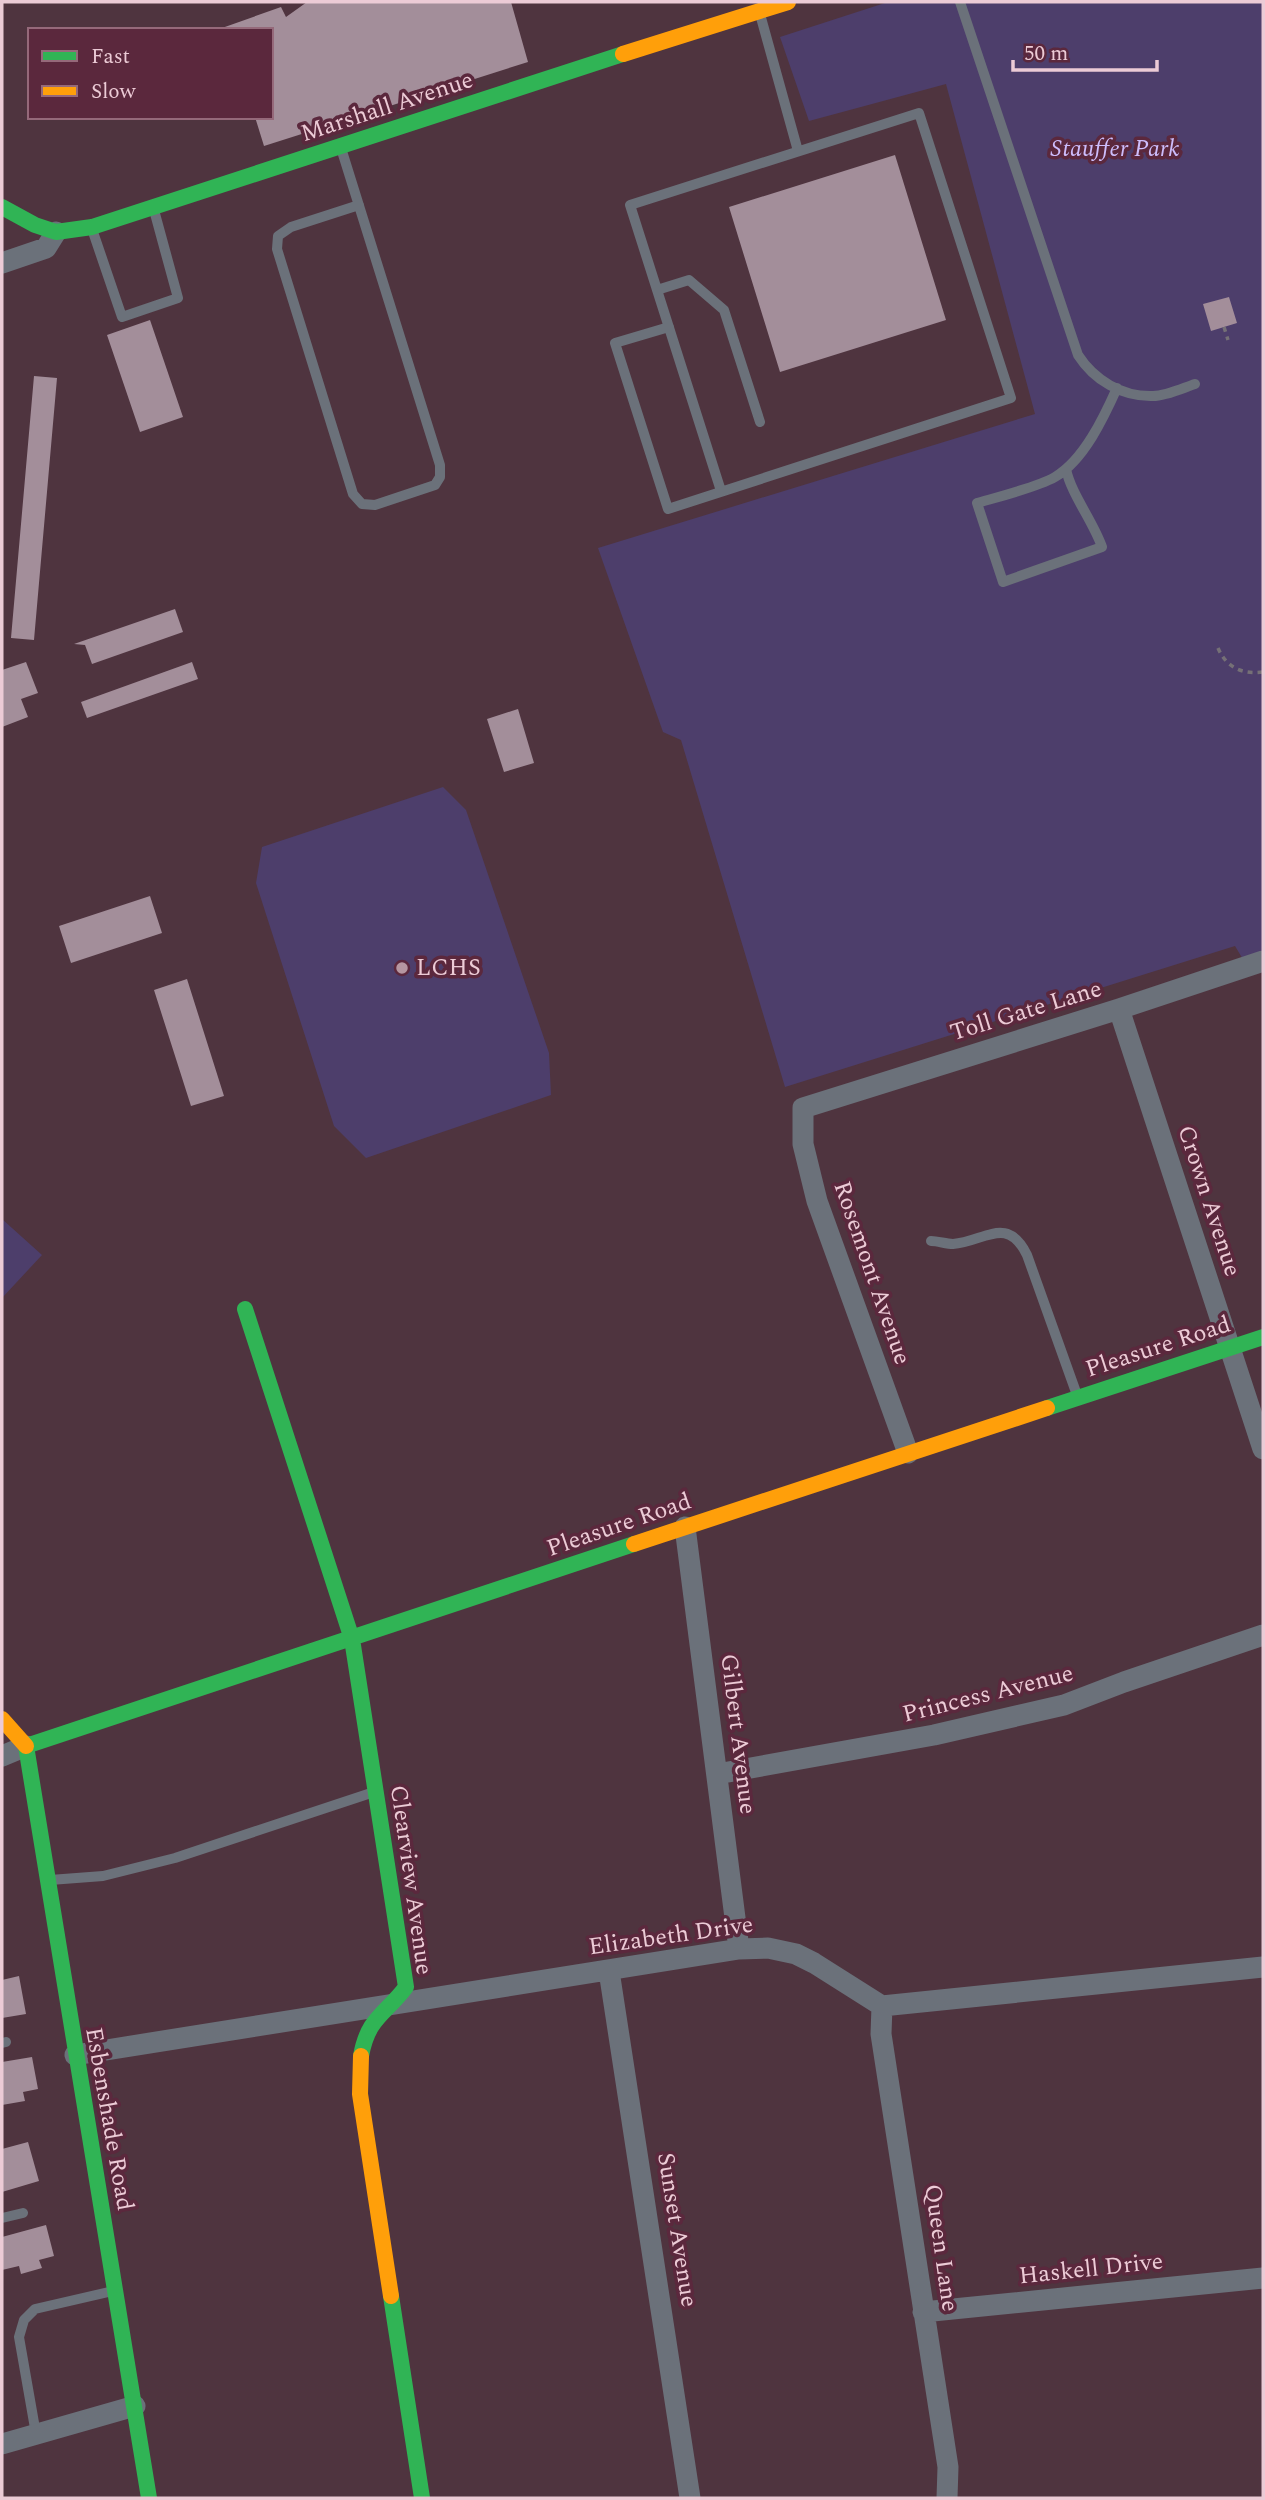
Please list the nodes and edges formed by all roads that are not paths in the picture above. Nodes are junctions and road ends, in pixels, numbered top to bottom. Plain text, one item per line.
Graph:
1 (788, 2) edge
2 (960, 2) edge
3 (757, 7) edge
4 (340, 145) junction
5 (798, 151) junction
6 (359, 205) junction
7 (2, 207) edge
8 (154, 208) junction
9 (92, 226) junction
10 (56, 232) junction
11 (2, 263) edge
12 (657, 290) junction
13 (669, 327) junction
14 (1195, 384) dead end
15 (1117, 388) junction
16 (760, 422) dead end
17 (1066, 469) junction
18 (721, 491) junction
19 (1263, 961) edge
20 (1119, 1009) junction
21 (803, 1108) joint
22 (931, 1241) dead end
23 (245, 1309) dead end
24 (1263, 1337) edge
25 (1230, 1348) junction
26 (1078, 1398) junction
27 (1263, 1449) edge
28 (908, 1453) junction
29 (685, 1527) junction
30 (1263, 1635) edge
31 (352, 1639) junction
32 (2, 1719) edge
33 (26, 1746) junction
34 (2, 1756) edge
35 (717, 1774) junction
36 (376, 1791) junction
37 (47, 1880) junction
38 (739, 1949) junction
39 (1263, 1967) edge
40 (609, 1971) junction
41 (390, 2005) junction
42 (882, 2006) junction
43 (75, 2055) junction
44 (23, 2213) dead end
45 (2, 2218) edge
46 (1263, 2278) edge
47 (115, 2290) junction
48 (923, 2312) junction
49 (135, 2406) junction
50 (36, 2434) junction
51 (2, 2444) edge
52 (149, 2498) edge
53 (422, 2498) edge
54 (690, 2498) edge
55 (947, 2498) edge

1 - 3 street, Marshall Avenue
2 - 15 lane
3 - 4 street, Marshall Avenue
3 - 5 lane
4 - 6 lane
4 - 8 street, Marshall Avenue
5 - 12 lane
5 - 18 lane
6 - 6 lane
7 - 10 street
8 - 9 street, Marshall Avenue
8 - 9 lane
9 - 10 street, Marshall Avenue
10 - 11 street
12 - 13 lane
12 - 16 lane
13 - 18 lane
13 - 18 lane
14 - 15 lane
15 - 17 lane
17 - 17 lane
19 - 20 street, Toll Gate Lane
20 - 21 street, Toll Gate Lane
20 - 25 street, Crown Avenue
21 - 28 street, Rosemont Avenue
22 - 26 lane
23 - 31 street, Clearview Avenue
24 - 25 street, Pleasure Road
25 - 26 street, Pleasure Road
25 - 27 street, Crown Avenue
26 - 28 street, Pleasure Road
28 - 29 street, Pleasure Road
29 - 31 street, Pleasure Road
29 - 35 street, Gilbert Avenue
30 - 35 street, Princess Avenue
31 - 33 street, Pleasure Road
31 - 36 street, Clearview Avenue
32 - 33 street
33 - 34 street
33 - 37 street, Esbenshade Road
35 - 38 street, Gilbert Avenue
36 - 37 lane
36 - 41 street, Clearview Avenue
37 - 43 street, Esbenshade Road
38 - 40 street, Elizabeth Drive
38 - 42 street, Elizabeth Drive
39 - 42 street
40 - 41 street, Elizabeth Drive
40 - 54 street, Sunset Avenue
41 - 43 street, Elizabeth Drive
41 - 53 street, Clearview Avenue
42 - 48 street, Queen Lane
43 - 47 street, Esbenshade Road
44 - 45 lane
46 - 48 street, Haskell Drive
47 - 49 street, Esbenshade Road
47 - 50 lane
48 - 55 street, Queen Lane
49 - 50 street
49 - 52 street, Esbenshade Road
50 - 51 street

